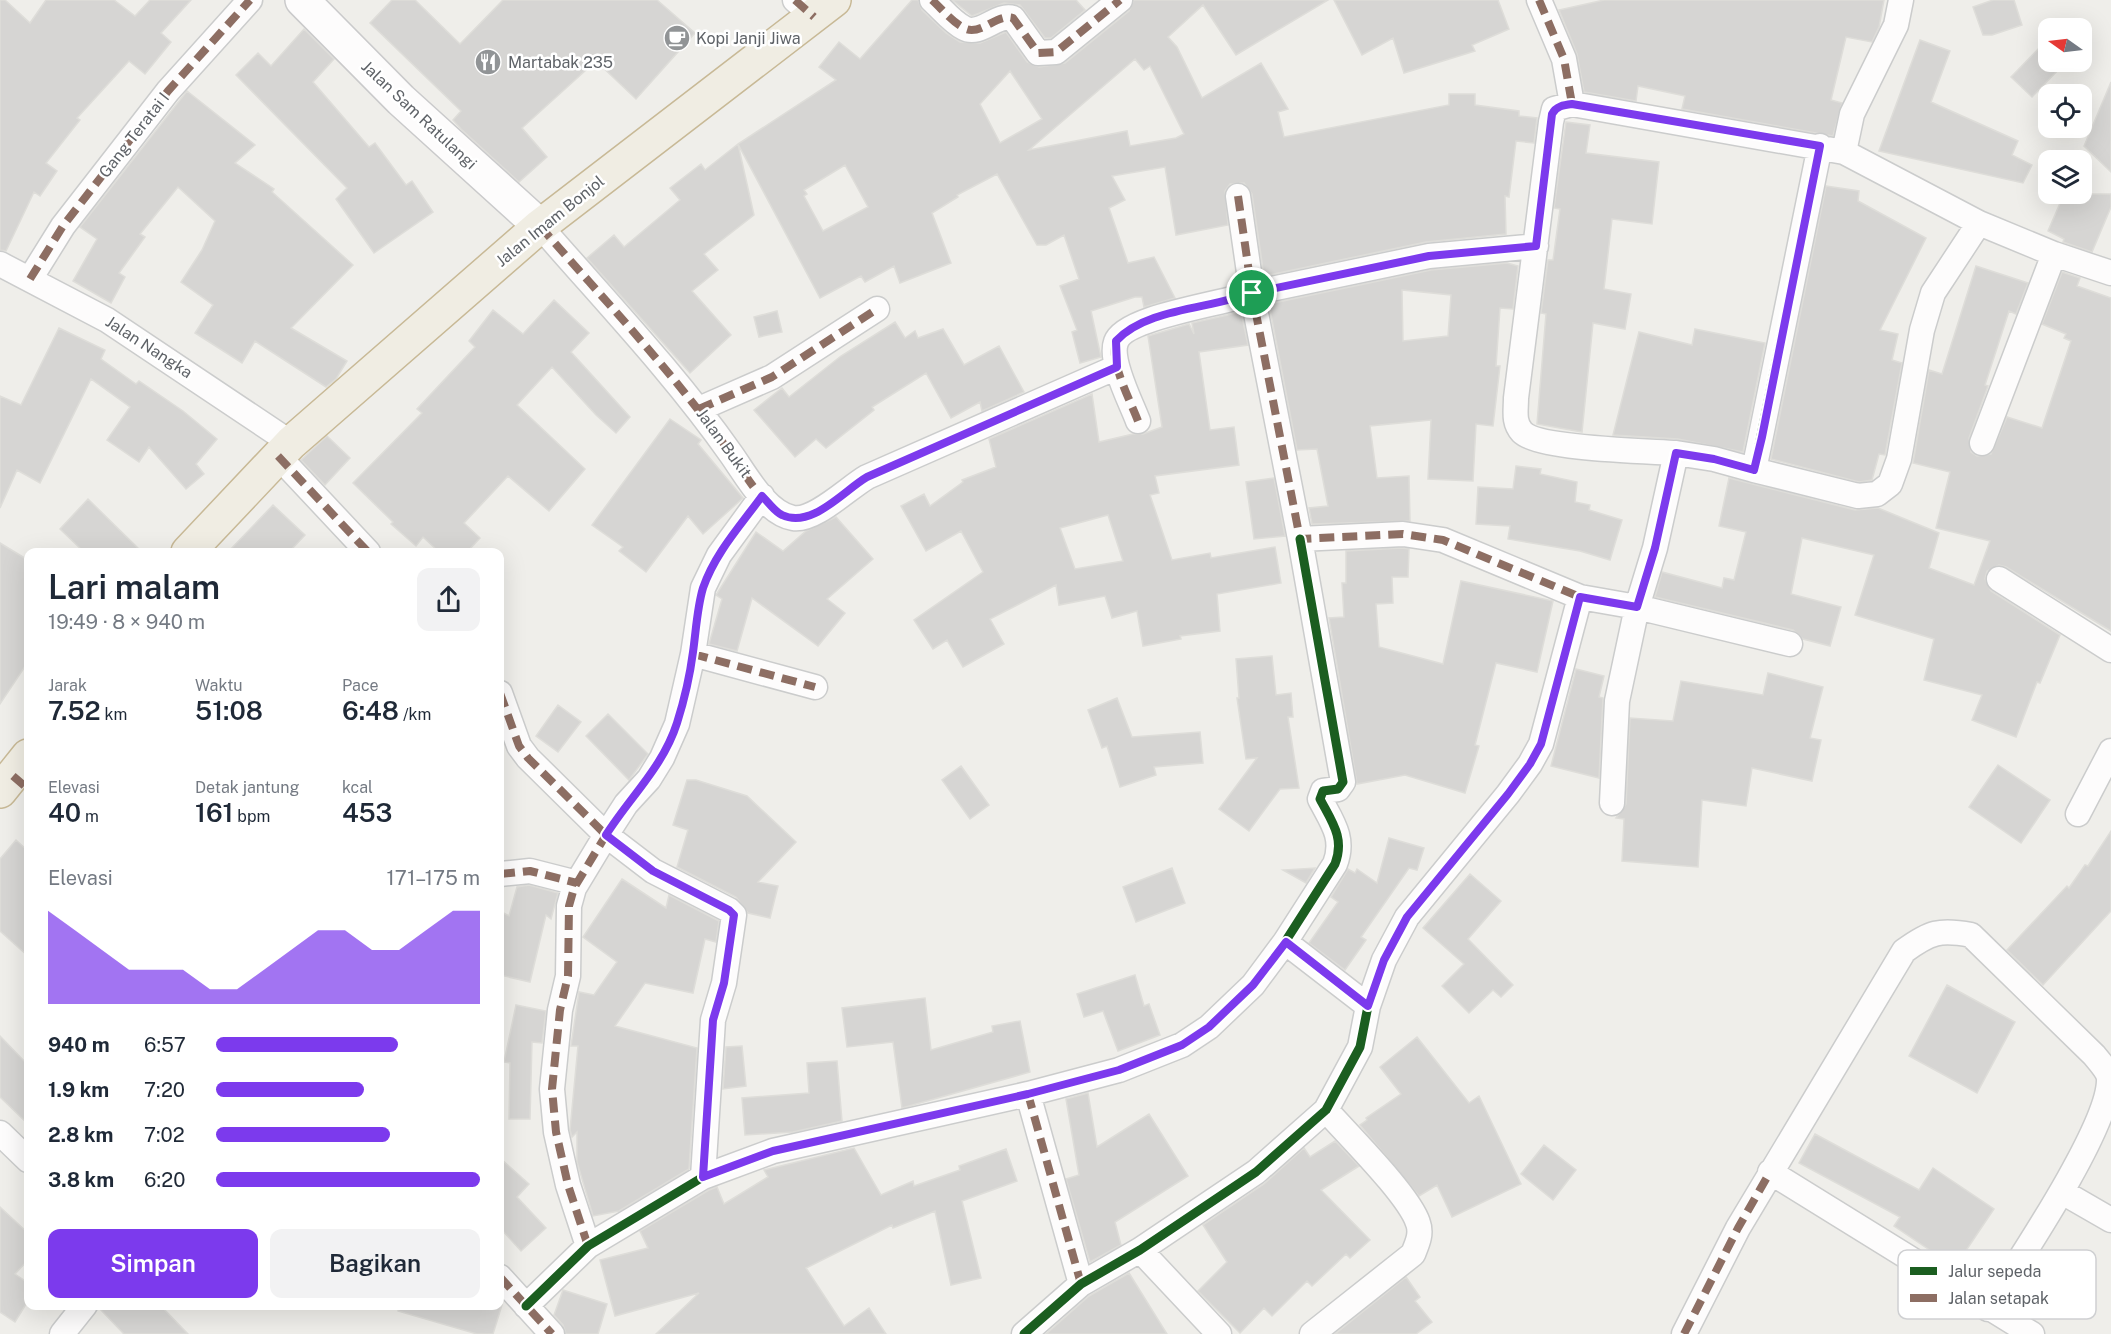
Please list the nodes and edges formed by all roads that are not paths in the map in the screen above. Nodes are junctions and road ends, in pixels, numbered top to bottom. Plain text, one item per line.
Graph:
1 (250, 0) edge
2 (302, 0) edge
3 (932, 0) edge
4 (1120, 0) edge
5 (1539, 0) edge
6 (1901, 0) edge
7 (815, 6) edge
8 (1572, 104) junction
9 (1820, 146) junction
10 (1844, 152) junction
11 (1238, 196) dead end
12 (1979, 223) junction
13 (540, 226) junction
14 (1536, 246) junction
15 (2054, 254) junction
16 (0, 264) edge
17 (2111, 273) edge
18 (30, 279) junction
19 (1252, 293) junction
20 (877, 309) dead end
21 (1117, 367) junction
22 (699, 409) junction
23 (1138, 421) dead end
24 (1982, 443) dead end
25 (284, 450) junction
26 (1676, 453) junction
27 (1754, 470) junction
28 (762, 496) junction
29 (1300, 540) junction
30 (192, 548) edge
31 (365, 548) edge
32 (1999, 579) dead end
33 (1580, 597) junction
34 (1637, 607) junction
35 (1790, 644) dead end
36 (2111, 651) edge
37 (693, 654) junction
38 (814, 687) dead end
39 (504, 704) edge
40 (2111, 751) edge
41 (1612, 803) dead end
42 (2078, 814) dead end
43 (606, 835) junction
44 (504, 874) edge
45 (577, 883) junction
46 (1286, 942) junction
47 (1368, 1006) junction
48 (1028, 1094) junction
49 (1326, 1110) junction
50 (0, 1133) edge
51 (24, 1156) edge
52 (1770, 1172) junction
53 (703, 1177) junction
54 (2064, 1193) junction
55 (2111, 1220) edge
56 (588, 1246) junction
57 (1140, 1250) junction
58 (2027, 1250) edge
59 (1898, 1252) edge
60 (504, 1281) edge
61 (1081, 1284) junction
62 (526, 1306) junction
63 (81, 1310) edge
64 (2006, 1319) edge
65 (62, 1334) edge
66 (552, 1334) edge
67 (1024, 1334) edge
68 (1219, 1334) edge
69 (1312, 1334) edge
70 (1683, 1334) edge
71 (2032, 1334) edge

1 - 18 street, Gang Teratai I
2 - 13 street, Jalan Sam Ratulangi
3 - 4 street
5 - 8 street
6 - 10 street
7 - 13 highway, Jalan Imam Bonjol
8 - 9 street
8 - 14 street
9 - 10 street
9 - 27 street
10 - 12 street
11 - 19 street
12 - 15 street
12 - 27 street
13 - 22 street, Jalan Bukit
13 - 25 highway, Jalan Imam Bonjol
14 - 19 street
14 - 26 street
15 - 17 street
15 - 24 street
16 - 18 street, Jalan Nangka
18 - 25 street, Jalan Nangka
19 - 21 street
19 - 29 street
20 - 22 street
21 - 23 street
21 - 28 street, Jalan Bukit
22 - 28 street, Jalan Bukit
25 - 30 highway, Jalan Imam Bonjol
25 - 31 street
26 - 27 street
26 - 34 street
28 - 37 street
29 - 33 street
29 - 46 street
32 - 36 street
33 - 34 street
33 - 47 street
34 - 35 street
34 - 41 street
37 - 38 street
37 - 43 street
39 - 43 street
40 - 42 street
43 - 45 street
43 - 53 street
44 - 45 street
45 - 56 street
46 - 47 street
46 - 48 street
47 - 49 street
48 - 53 street
48 - 61 street
49 - 57 street
49 - 69 street
50 - 51 street
52 - 54 street
52 - 59 street
52 - 70 street
53 - 56 street
54 - 55 street
54 - 58 street
56 - 62 street
57 - 61 street
57 - 68 street
60 - 62 street
61 - 67 street
62 - 66 street
63 - 65 street
64 - 71 street

